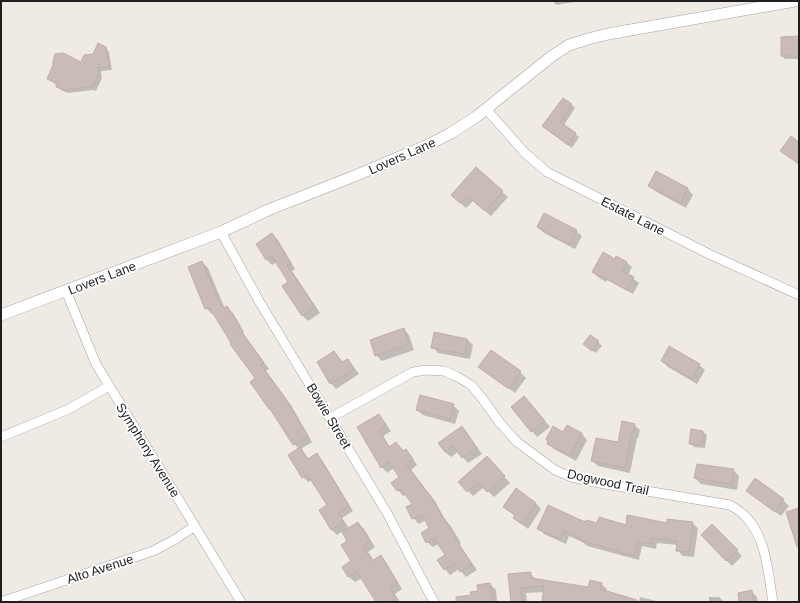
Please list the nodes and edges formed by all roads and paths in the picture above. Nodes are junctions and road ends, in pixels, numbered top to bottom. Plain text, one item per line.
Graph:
1 (795, 1) edge
2 (486, 109) junction
3 (221, 232) junction
4 (66, 291) junction
5 (799, 296) edge
6 (1, 315) edge
7 (109, 386) junction
8 (330, 418) junction
9 (1, 436) edge
10 (195, 526) junction
11 (1, 602) edge
12 (241, 602) edge
13 (434, 602) edge
14 (773, 602) edge

1 - 2 street, Lovers Lane
2 - 3 street, Lovers Lane
2 - 5 street, Estate Lane
3 - 4 street, Lovers Lane
3 - 8 street, Bowie Street
4 - 6 street, Lovers Lane
4 - 7 street, Symphony Avenue
7 - 9 street
7 - 10 street, Symphony Avenue
8 - 13 street, Bowie Street
8 - 14 street, Dogwood Trail
10 - 11 street, Alto Avenue
10 - 12 street, Symphony Avenue

